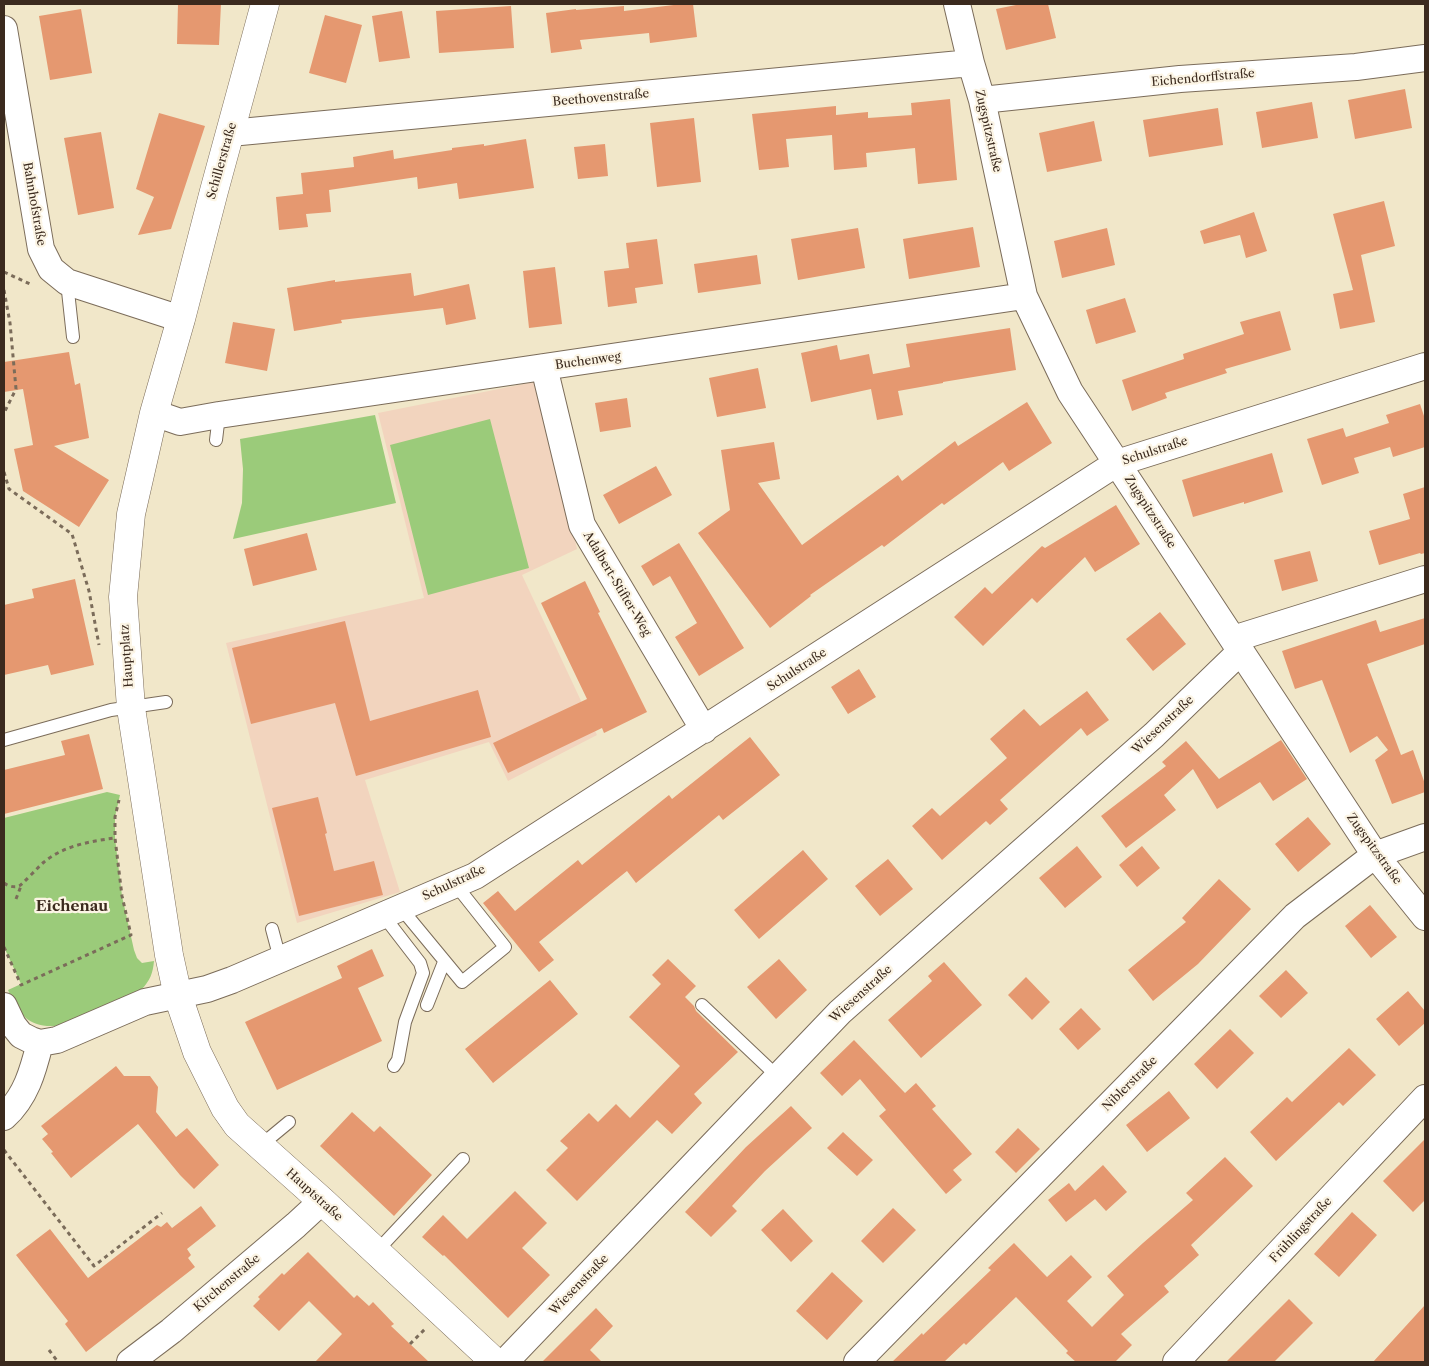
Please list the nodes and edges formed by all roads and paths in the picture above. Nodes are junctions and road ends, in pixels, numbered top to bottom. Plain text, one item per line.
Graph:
1 (265, 4) edge
2 (957, 4) edge
3 (4, 29) edge
4 (1425, 58) edge
5 (971, 63) junction
6 (982, 100) junction
7 (230, 134) junction
8 (67, 282) junction
9 (4, 290) edge
10 (1024, 296) junction
11 (181, 319) junction
12 (73, 337) dead end
13 (1425, 366) edge
14 (544, 367) junction
15 (4, 413) edge
16 (154, 414) junction
17 (1118, 463) junction
18 (4, 472) edge
19 (1425, 579) edge
20 (1237, 645) junction
21 (99, 646) dead end
22 (166, 702) dead end
23 (131, 708) junction
24 (704, 730) junction
25 (4, 740) edge
26 (143, 782) junction
27 (1425, 837) edge
28 (115, 838) junction
29 (1375, 855) junction
30 (4, 883) edge
31 (455, 884) junction
32 (21, 886) junction
33 (16, 899) dead end
34 (392, 911) junction
35 (1425, 918) edge
36 (272, 928) dead end
37 (4, 947) edge
38 (280, 959) junction
39 (444, 962) junction
40 (178, 996) junction
41 (702, 1005) dead end
42 (4, 1006) edge
43 (428, 1006) dead end
44 (40, 1043) junction
45 (394, 1066) dead end
46 (777, 1076) junction
47 (1425, 1098) edge
48 (4, 1117) edge
49 (289, 1122) dead end
50 (260, 1146) junction
51 (4, 1150) edge
52 (463, 1159) dead end
53 (322, 1201) junction
54 (162, 1213) dead end
55 (376, 1252) junction
56 (49, 1350) dead end
57 (58, 1362) edge
58 (130, 1362) edge
59 (495, 1362) edge
60 (505, 1362) edge
61 (857, 1362) edge
62 (1176, 1362) edge

1 - 7 main road, Schillerstraße
2 - 5 street, Zugspitzstraße
3 - 8 street, Bahnhofstraße
4 - 6 street, Eichendorffstraße
5 - 6 street, Zugspitzstraße
5 - 7 street, Beethovenstraße
6 - 10 street, Zugspitzstraße
7 - 11 main road, Schillerstraße
8 - 11 street, Bahnhofstraße
8 - 12 lane
9 - 15 path
10 - 14 street, Buchenweg
10 - 17 street, Zugspitzstraße
11 - 16 main road, Hauptplatz
13 - 17 street, Schulstraße
14 - 16 street, Buchenweg
14 - 24 street, Adalbert-Stifter-Weg
16 - 23 main road, Hauptplatz
17 - 20 street, Zugspitzstraße
17 - 24 street, Schulstraße
18 - 21 path
19 - 20 street, Wiesenstraße
20 - 29 street, Zugspitzstraße
20 - 46 street, Wiesenstraße
22 - 23 lane
23 - 25 lane
23 - 26 main road, Hauptplatz
24 - 31 street, Schulstraße
26 - 28 path
26 - 40 main road, Hauptplatz
27 - 29 street, Niblerstraße
28 - 32 path
28 - 37 path
29 - 35 street, Zugspitzstraße
29 - 61 street, Niblerstraße
30 - 32 path
31 - 34 street, Schulstraße
31 - 39 lane
32 - 33 path
34 - 38 street, Schulstraße
34 - 39 lane
34 - 45 lane
36 - 38 lane
38 - 40 street, Schulstraße
39 - 43 lane
40 - 44 street, Schulstraße
40 - 50 main road, Hauptstraße
41 - 46 lane
42 - 44 street
44 - 48 street
46 - 60 street, Wiesenstraße
47 - 62 street, Frühlingstraße
49 - 50 lane
50 - 53 main road, Hauptstraße
51 - 54 path
52 - 55 lane
53 - 55 main road, Hauptstraße
53 - 58 street, Kirchenstraße
55 - 59 main road, Hauptstraße
56 - 57 path

